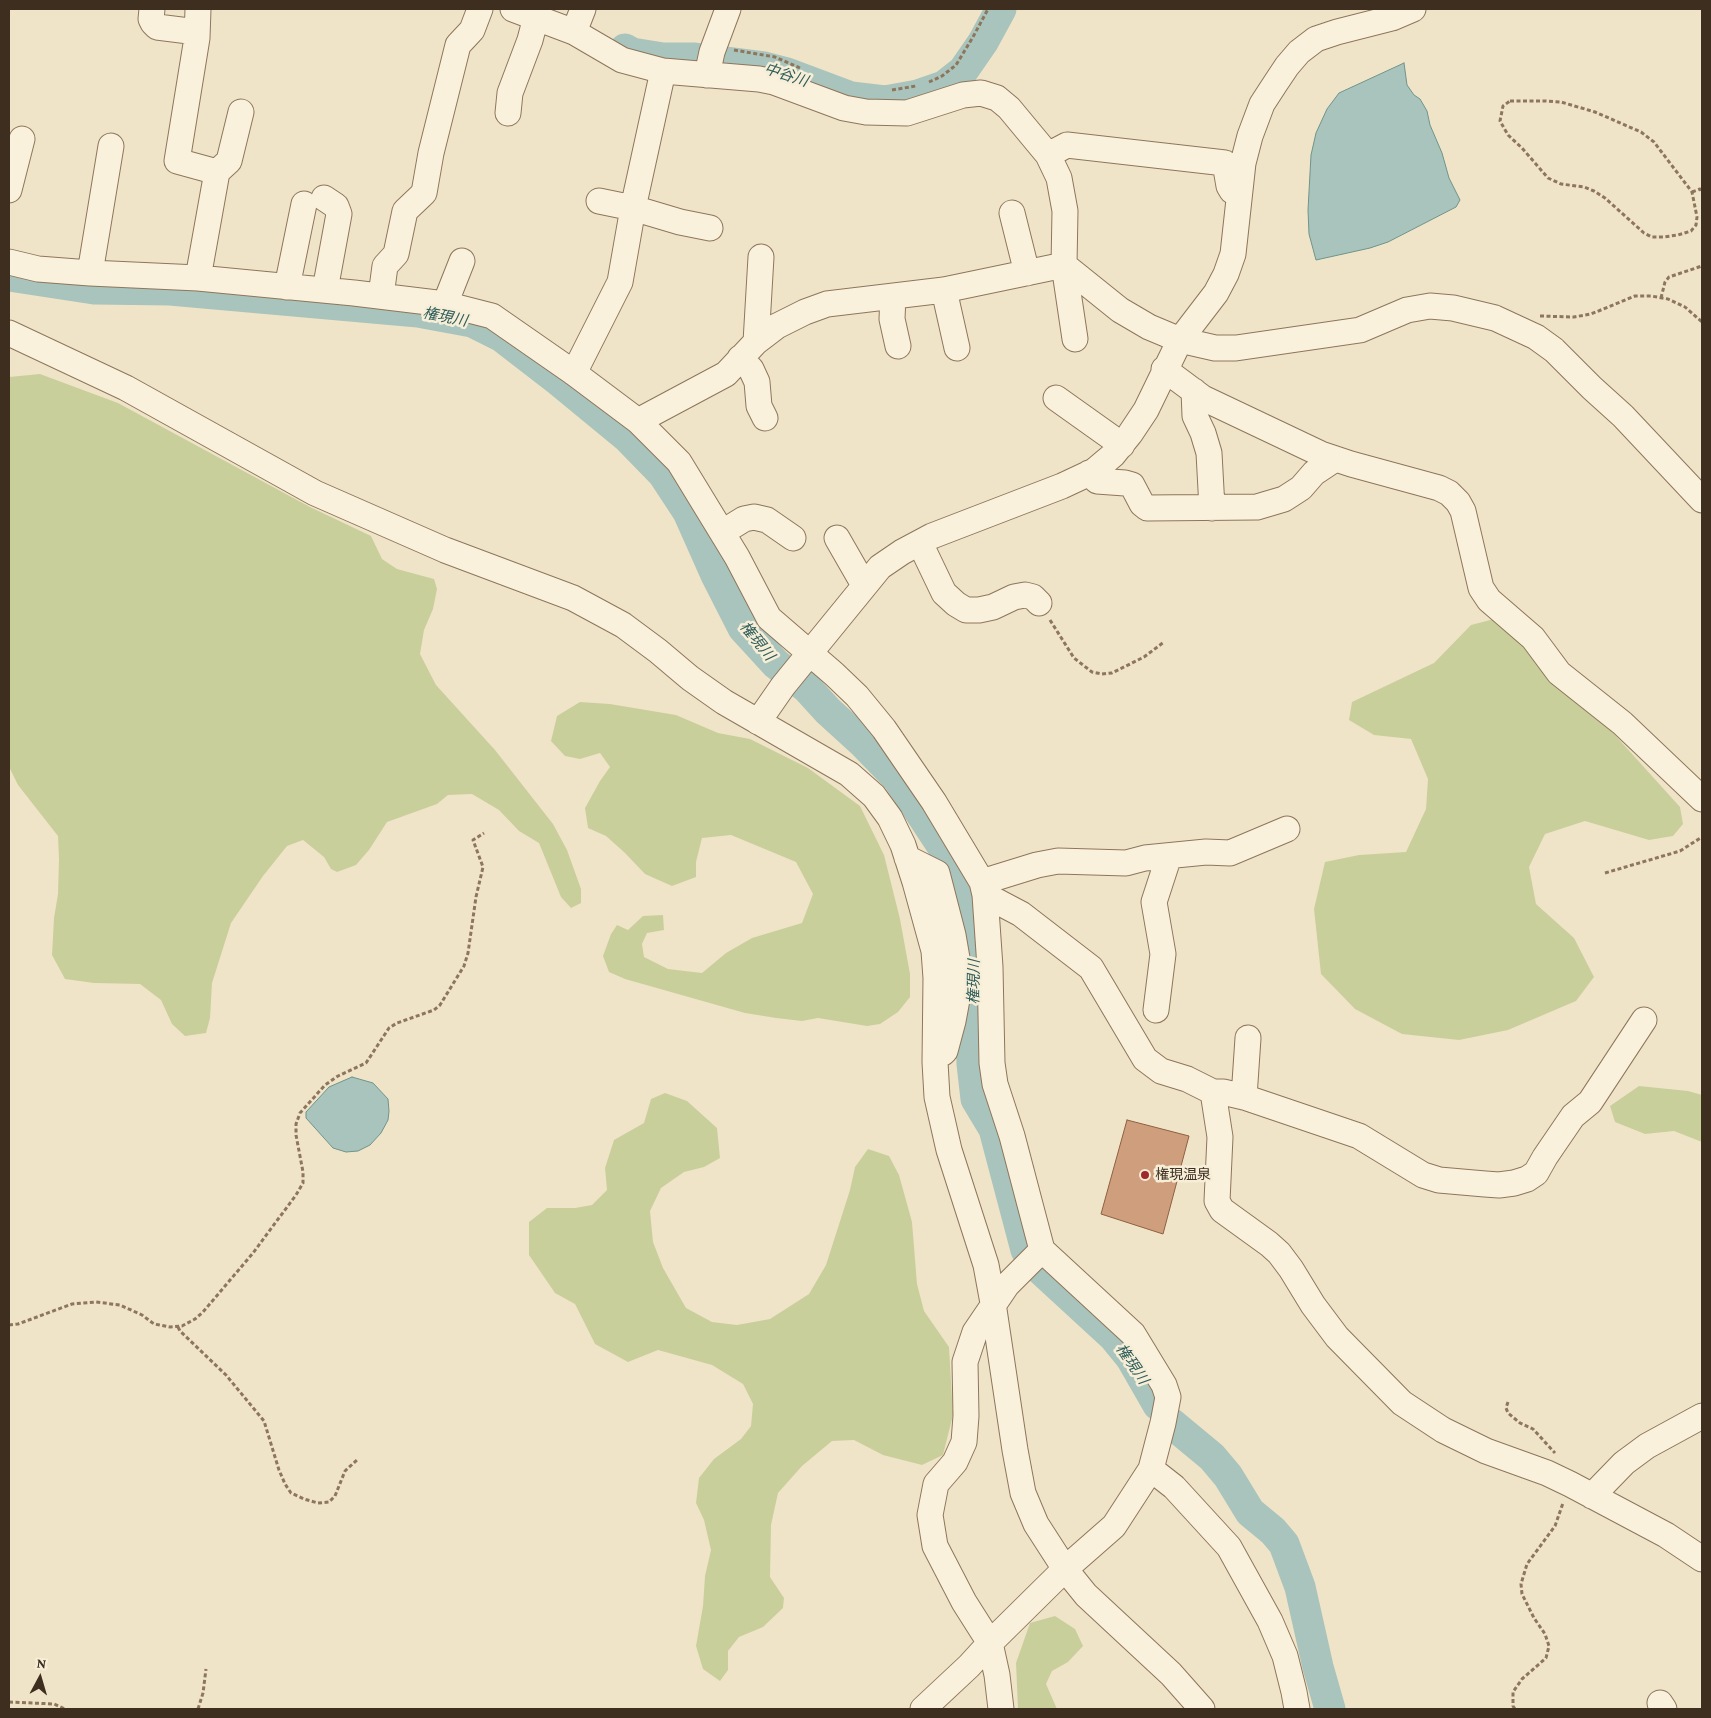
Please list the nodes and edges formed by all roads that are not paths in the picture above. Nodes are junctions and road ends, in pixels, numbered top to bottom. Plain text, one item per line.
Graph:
1 (152, 9) edge
2 (480, 9) edge
3 (512, 9) edge
4 (582, 9) edge
5 (728, 9) edge
6 (1412, 9) edge
7 (536, 17) junction
8 (197, 20) edge
9 (574, 32) junction
10 (710, 61) junction
11 (663, 71) junction
12 (240, 112) dead end
13 (508, 113) dead end
14 (22, 139) dead end
15 (112, 146) dead end
16 (1048, 155) junction
17 (217, 172) junction
18 (9, 190) edge
19 (1240, 194) junction
20 (599, 201) dead end
21 (633, 208) junction
22 (1012, 213) dead end
23 (710, 228) dead end
24 (761, 257) dead end
25 (462, 260) dead end
26 (9, 262) edge
27 (1064, 265) junction
28 (90, 273) junction
29 (1027, 273) junction
30 (198, 278) junction
31 (287, 287) junction
32 (325, 290) junction
33 (944, 290) junction
34 (380, 296) junction
35 (892, 296) junction
36 (445, 304) junction
37 (9, 333) edge
38 (1075, 339) dead end
39 (1180, 340) junction
40 (898, 346) dead end
41 (957, 348) dead end
42 (748, 350) junction
43 (1164, 369) junction
44 (574, 373) junction
45 (1194, 391) junction
46 (1056, 398) dead end
47 (764, 418) dead end
48 (638, 421) junction
49 (1122, 445) junction
50 (1335, 459) junction
51 (1089, 473) junction
52 (1702, 500) edge
53 (1212, 508) junction
54 (791, 530) dead end
55 (723, 532) junction
56 (837, 538) dead end
57 (920, 543) junction
58 (864, 585) junction
59 (1039, 603) road end
60 (806, 658) junction
61 (758, 722) junction
62 (1702, 799) edge
63 (1287, 829) dead end
64 (1169, 856) junction
65 (907, 858) junction
66 (984, 888) junction
67 (974, 972) junction
68 (1156, 1010) dead end
69 (1644, 1020) dead end
70 (1248, 1038) dead end
71 (935, 1062) junction
72 (1213, 1092) junction
73 (1244, 1097) junction
74 (1036, 1257) junction
75 (993, 1303) junction
76 (1702, 1416) edge
77 (1151, 1469) junction
78 (1592, 1496) junction
79 (1702, 1559) edge
80 (1065, 1570) junction
81 (990, 1642) junction
82 (923, 1709) edge
83 (1001, 1709) edge
84 (1202, 1709) edge
85 (1297, 1709) edge

1 - 8 street
2 - 34 street
3 - 7 street
4 - 9 street
5 - 10 street
6 - 19 street
7 - 9 street
7 - 13 street
8 - 17 street
9 - 11 street
10 - 11 street
10 - 16 street
11 - 21 street
12 - 17 street
14 - 18 street
15 - 28 street
16 - 19 street
16 - 27 street
17 - 30 street
19 - 39 street
20 - 21 street
21 - 23 street
21 - 44 street
22 - 29 street
24 - 42 street
25 - 36 street
26 - 28 street
27 - 29 street
27 - 38 street
27 - 39 street
28 - 30 street
29 - 33 street
30 - 31 street
31 - 32 street
31 - 32 street
32 - 34 street
33 - 35 street
33 - 41 street
34 - 36 street
35 - 40 street
35 - 42 street
36 - 44 street
37 - 61 street
39 - 43 street
39 - 52 street
42 - 47 street
42 - 48 street
43 - 45 street
43 - 49 street
44 - 48 street
45 - 50 street
45 - 53 street
46 - 49 street
48 - 55 street
49 - 51 street
50 - 53 street
50 - 62 street
51 - 53 street
51 - 57 street
54 - 55 street
55 - 60 street
56 - 58 street
57 - 58 street
57 - 59 street
58 - 60 street
60 - 61 street
60 - 66 street
61 - 65 street
63 - 64 street
64 - 66 street
64 - 68 street
65 - 67 street
65 - 71 street
66 - 67 street
66 - 72 street
67 - 71 street
67 - 74 street
69 - 73 street
70 - 73 street
71 - 75 street
72 - 73 street
72 - 78 street
74 - 75 street
74 - 77 street
75 - 80 street
75 - 81 street
76 - 78 street
77 - 80 street
77 - 85 street
78 - 79 street
80 - 81 street
80 - 84 street
81 - 82 street
81 - 83 street

